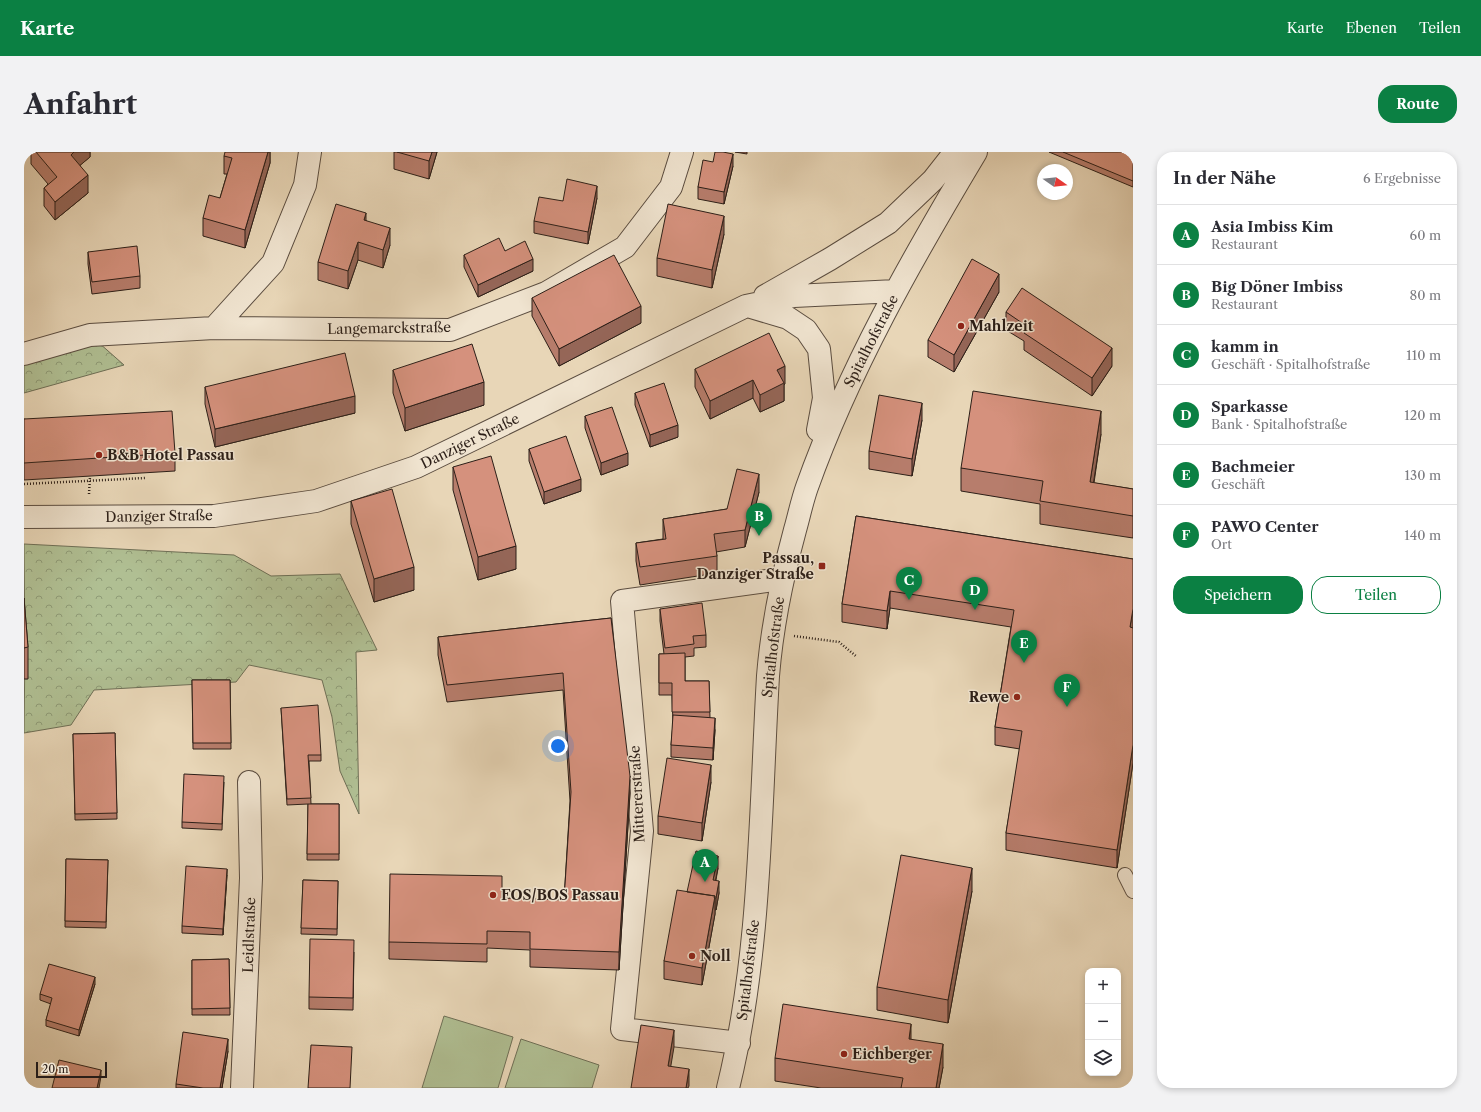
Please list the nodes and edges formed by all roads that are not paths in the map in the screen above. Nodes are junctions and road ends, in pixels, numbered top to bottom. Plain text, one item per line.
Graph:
1 (310, 152) edge
2 (682, 152) edge
3 (955, 152) edge
4 (976, 152) edge
5 (896, 291) junction
6 (747, 306) junction
7 (214, 328) junction
8 (24, 354) edge
9 (806, 488) junction
10 (24, 517) edge
11 (782, 579) junction
12 (249, 782) dead end
13 (1125, 875) dead end
14 (1133, 891) edge
15 (739, 1042) junction
16 (242, 1088) edge
17 (728, 1088) edge

1 - 7 street
2 - 7 street, Langemarckstraße
3 - 6 street
4 - 5 street, Spitalhofstraße
5 - 6 street, Danziger Straße
5 - 9 street, Spitalhofstraße
6 - 9 street
6 - 10 street, Danziger Straße
7 - 8 street, Langemarckstraße
9 - 11 street, Spitalhofstraße
11 - 15 street, Spitalhofstraße
11 - 15 street, Mittererstraße
12 - 16 street, Leidlstraße
13 - 14 lane
15 - 17 street, Spitalhofstraße

